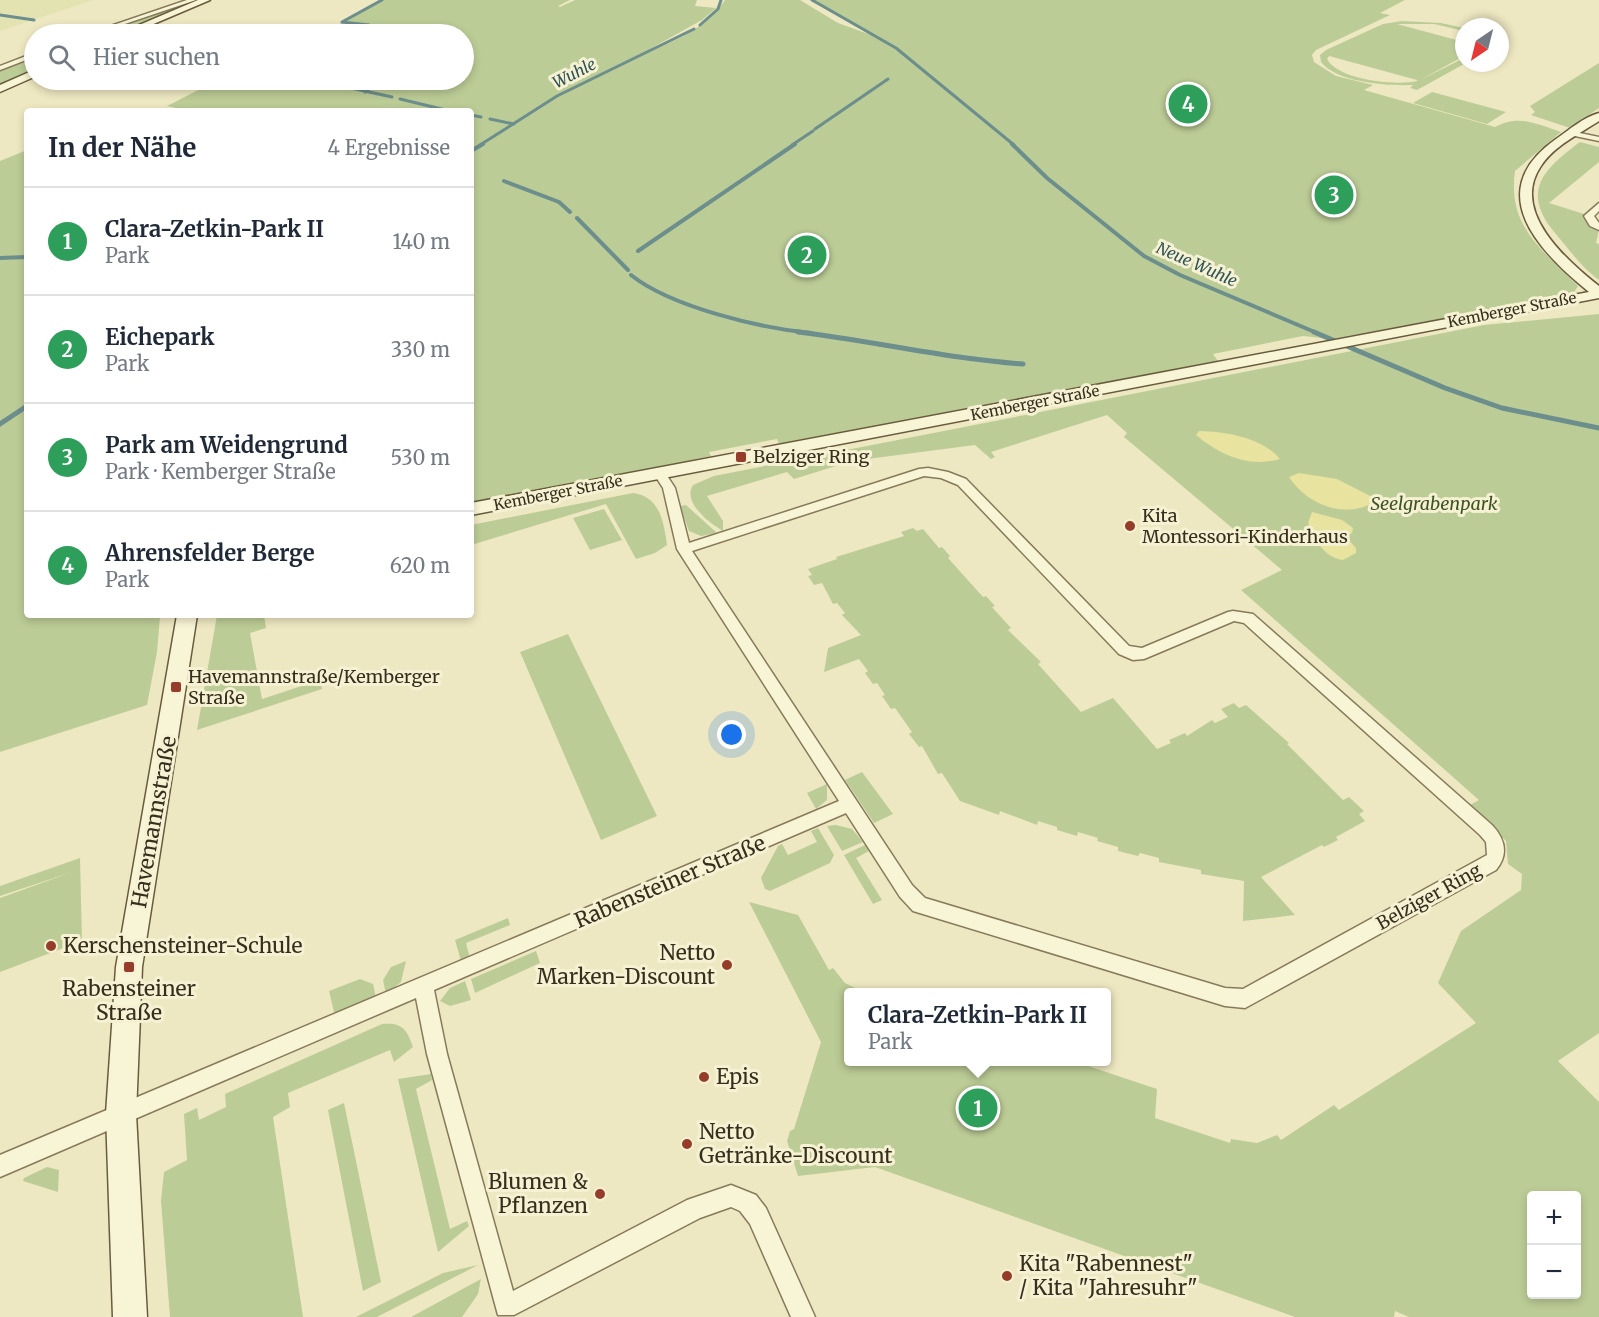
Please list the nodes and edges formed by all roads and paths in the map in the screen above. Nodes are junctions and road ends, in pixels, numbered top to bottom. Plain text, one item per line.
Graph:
1 (193, 0) edge
2 (206, 0) edge
3 (120, 24) edge
4 (147, 24) edge
5 (24, 59) edge
6 (0, 68) edge
7 (24, 78) edge
8 (0, 89) edge
9 (1599, 116) edge
10 (1577, 131) junction
11 (1599, 135) edge
12 (1599, 139) edge
13 (1599, 206) edge
14 (1599, 227) edge
15 (1599, 293) edge
16 (660, 474) junction
17 (474, 508) edge
18 (684, 549) junction
19 (187, 618) edge
20 (850, 804) junction
21 (424, 987) junction
22 (121, 1114) junction
23 (0, 1166) edge
24 (129, 1317) edge
25 (803, 1317) edge

1 - 3 street
2 - 4 main road
5 - 6 street
7 - 8 main road
9 - 10 main road
10 - 11 street
10 - 12 street
10 - 15 main road
13 - 14 street
15 - 16 main road, Kemberger Straße
16 - 17 main road, Kemberger Straße
16 - 18 street, Belziger Ring
18 - 20 street, Belziger Ring
18 - 20 street, Belziger Ring
19 - 22 main road, Havemannstraße
20 - 21 street, Rabensteiner Straße
21 - 22 street, Rabensteiner Straße
21 - 25 street
22 - 23 street, Rabensteiner Straße
22 - 24 main road, Havemannstraße

